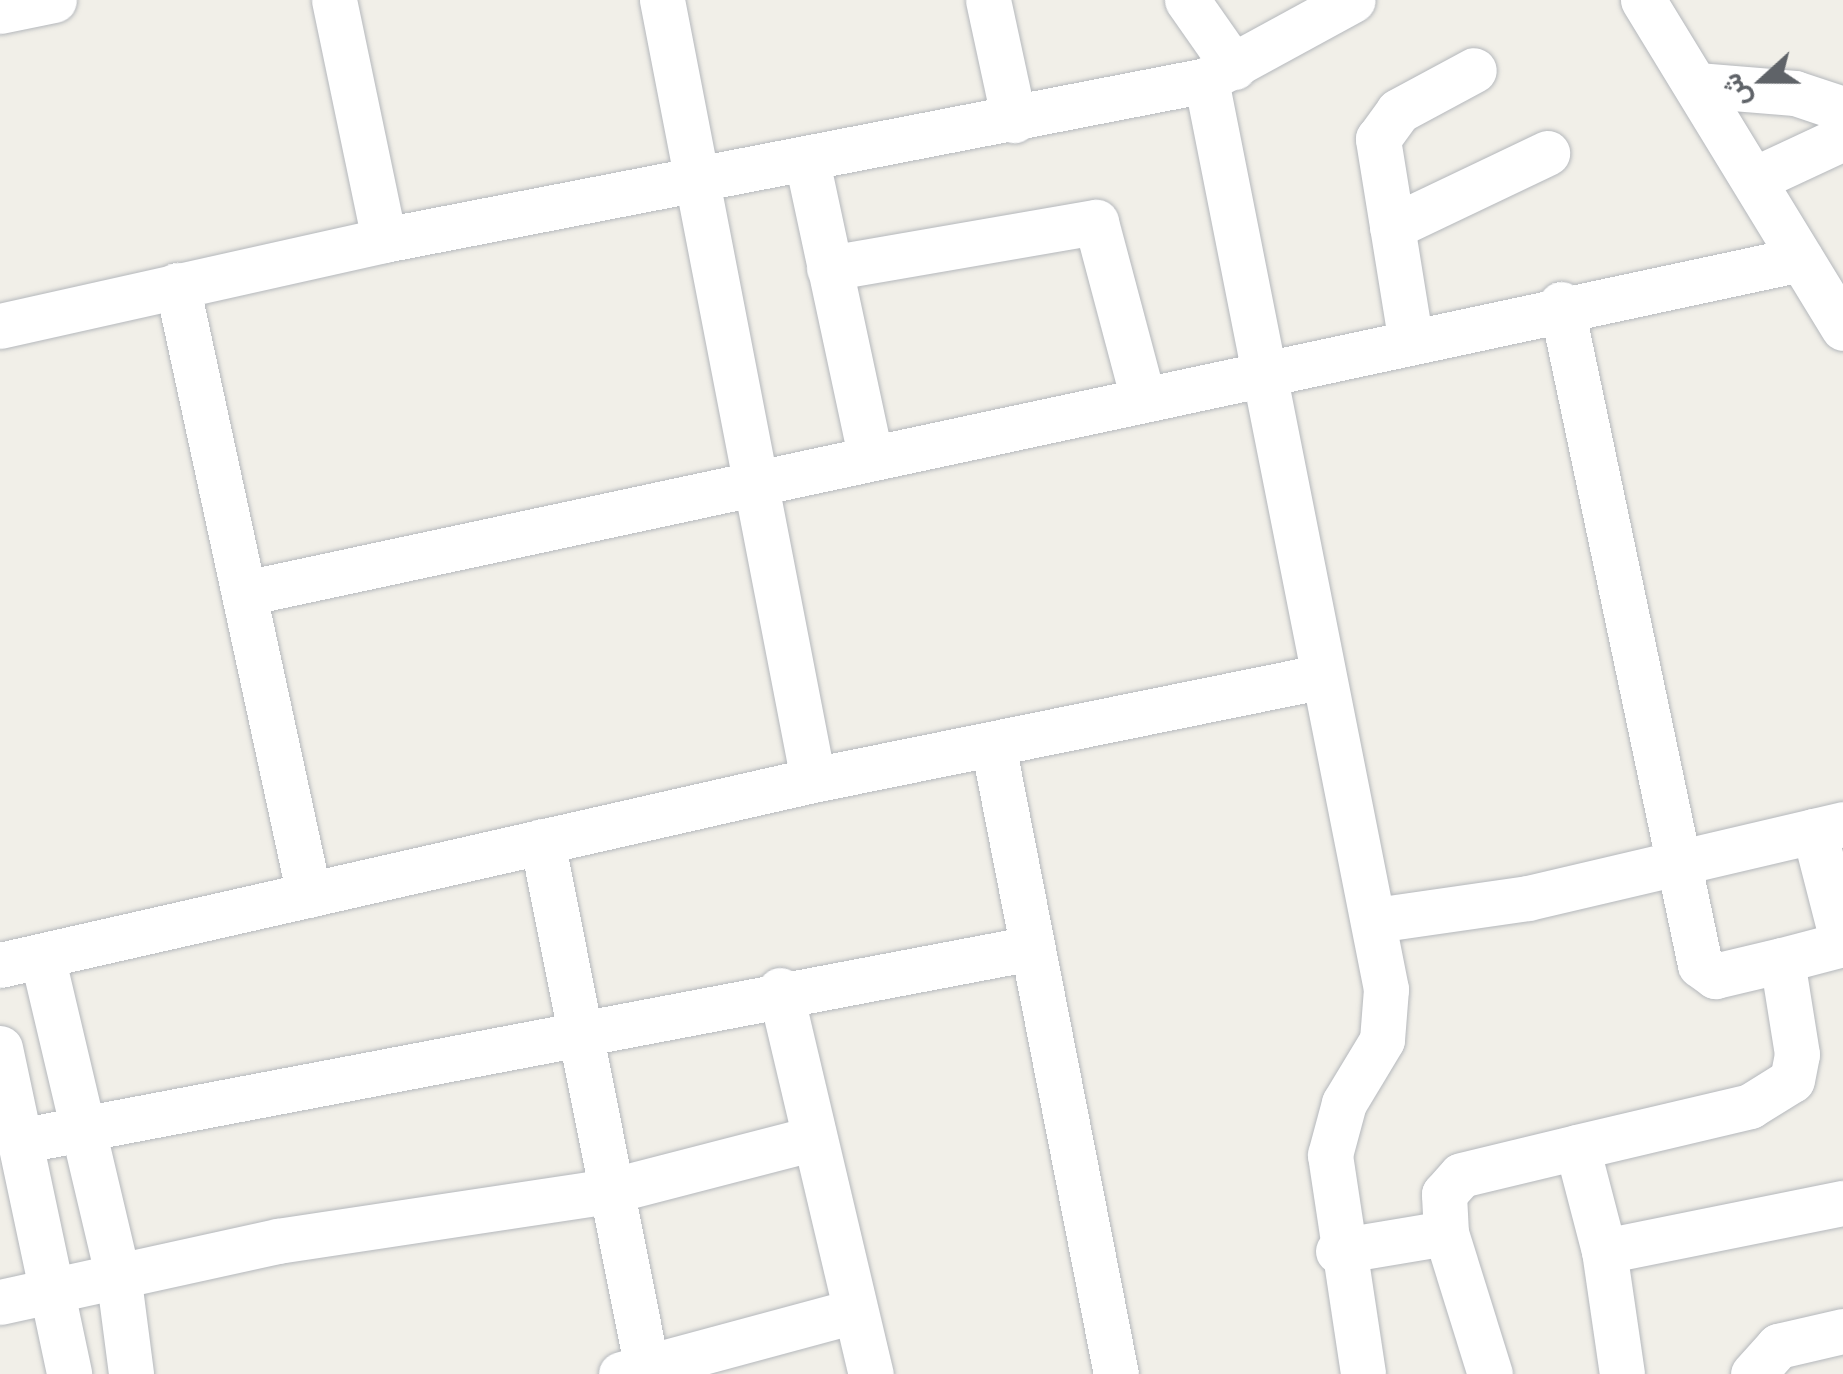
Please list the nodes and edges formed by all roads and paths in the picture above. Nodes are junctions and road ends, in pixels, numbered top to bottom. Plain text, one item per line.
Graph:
1 (54, 0) edge
2 (334, 0) edge
3 (662, 0) edge
4 (988, 0) edge
5 (1187, 0) edge
6 (1643, 0) edge
7 (1336, 4) edge
8 (0, 11) edge
9 (1474, 70) dead end
10 (1220, 73) junction
11 (1697, 85) junction
12 (1843, 109) edge
13 (1014, 120) junction
14 (1843, 138) edge
15 (1548, 153) dead end
16 (807, 161) junction
17 (703, 178) junction
18 (1756, 179) junction
19 (1392, 227) junction
20 (384, 240) junction
21 (1801, 258) junction
22 (829, 268) junction
23 (177, 285) junction
24 (1561, 304) junction
25 (0, 326) edge
26 (1843, 328) edge
27 (1410, 337) junction
28 (1259, 369) junction
29 (1142, 395) junction
30 (870, 454) junction
31 (758, 481) junction
32 (250, 592) junction
33 (1324, 676) junction
34 (993, 745) junction
35 (813, 780) junction
36 (1828, 827) edge
37 (542, 842) junction
38 (1676, 866) junction
39 (310, 895) junction
40 (1376, 920) junction
41 (1843, 944) edge
42 (1032, 948) junction
43 (21, 960) edge
44 (1782, 960) junction
45 (780, 990) junction
46 (572, 1030) junction
47 (2, 1072) edge
48 (84, 1128) junction
49 (811, 1139) junction
50 (20, 1141) junction
51 (1577, 1147) junction
52 (610, 1191) junction
53 (1843, 1202) edge
54 (1446, 1233) junction
55 (1338, 1251) junction
56 (1604, 1251) junction
57 (118, 1281) junction
58 (52, 1294) junction
59 (0, 1302) edge
60 (854, 1311) junction
61 (1843, 1331) edge
62 (639, 1372) edge
63 (68, 1374) edge
64 (131, 1374) edge
65 (871, 1374) edge
66 (1116, 1374) edge
67 (1363, 1374) edge
68 (1490, 1374) edge
69 (1622, 1374) edge
70 (1753, 1374) edge

1 - 8 street
2 - 20 street
3 - 17 street
4 - 13 street
5 - 10 street
6 - 11 street
7 - 10 street
9 - 19 street
10 - 13 street
10 - 28 street
11 - 12 street
11 - 18 street
13 - 16 street
14 - 18 street
15 - 19 street
16 - 17 street
16 - 22 street
17 - 20 street
17 - 31 street
18 - 21 street
19 - 27 street
20 - 23 street
21 - 24 street
21 - 26 street
22 - 29 street
22 - 30 street
23 - 25 street
23 - 32 street
24 - 27 street
24 - 38 street
27 - 28 street
28 - 29 street
28 - 33 street
29 - 30 street
30 - 31 street
31 - 32 street
31 - 35 street
32 - 39 street
33 - 34 street
33 - 40 street
34 - 35 street
34 - 42 street
35 - 37 street
36 - 38 street
36 - 41 street
37 - 39 street
37 - 46 street
38 - 40 street
38 - 44 street
39 - 43 street
40 - 55 street
41 - 44 street
42 - 45 street
42 - 66 street
43 - 48 street
44 - 51 street
45 - 46 street
45 - 49 street
46 - 48 street
46 - 52 street
47 - 50 street
48 - 50 street
48 - 57 street
49 - 52 street
49 - 60 street
50 - 58 street
51 - 54 street
51 - 56 street
52 - 57 street
52 - 62 street
53 - 56 street
54 - 55 street
54 - 68 street
55 - 67 street
56 - 69 street
57 - 58 street
57 - 64 street
58 - 59 street
58 - 63 street
60 - 62 street
60 - 65 street
61 - 70 street

